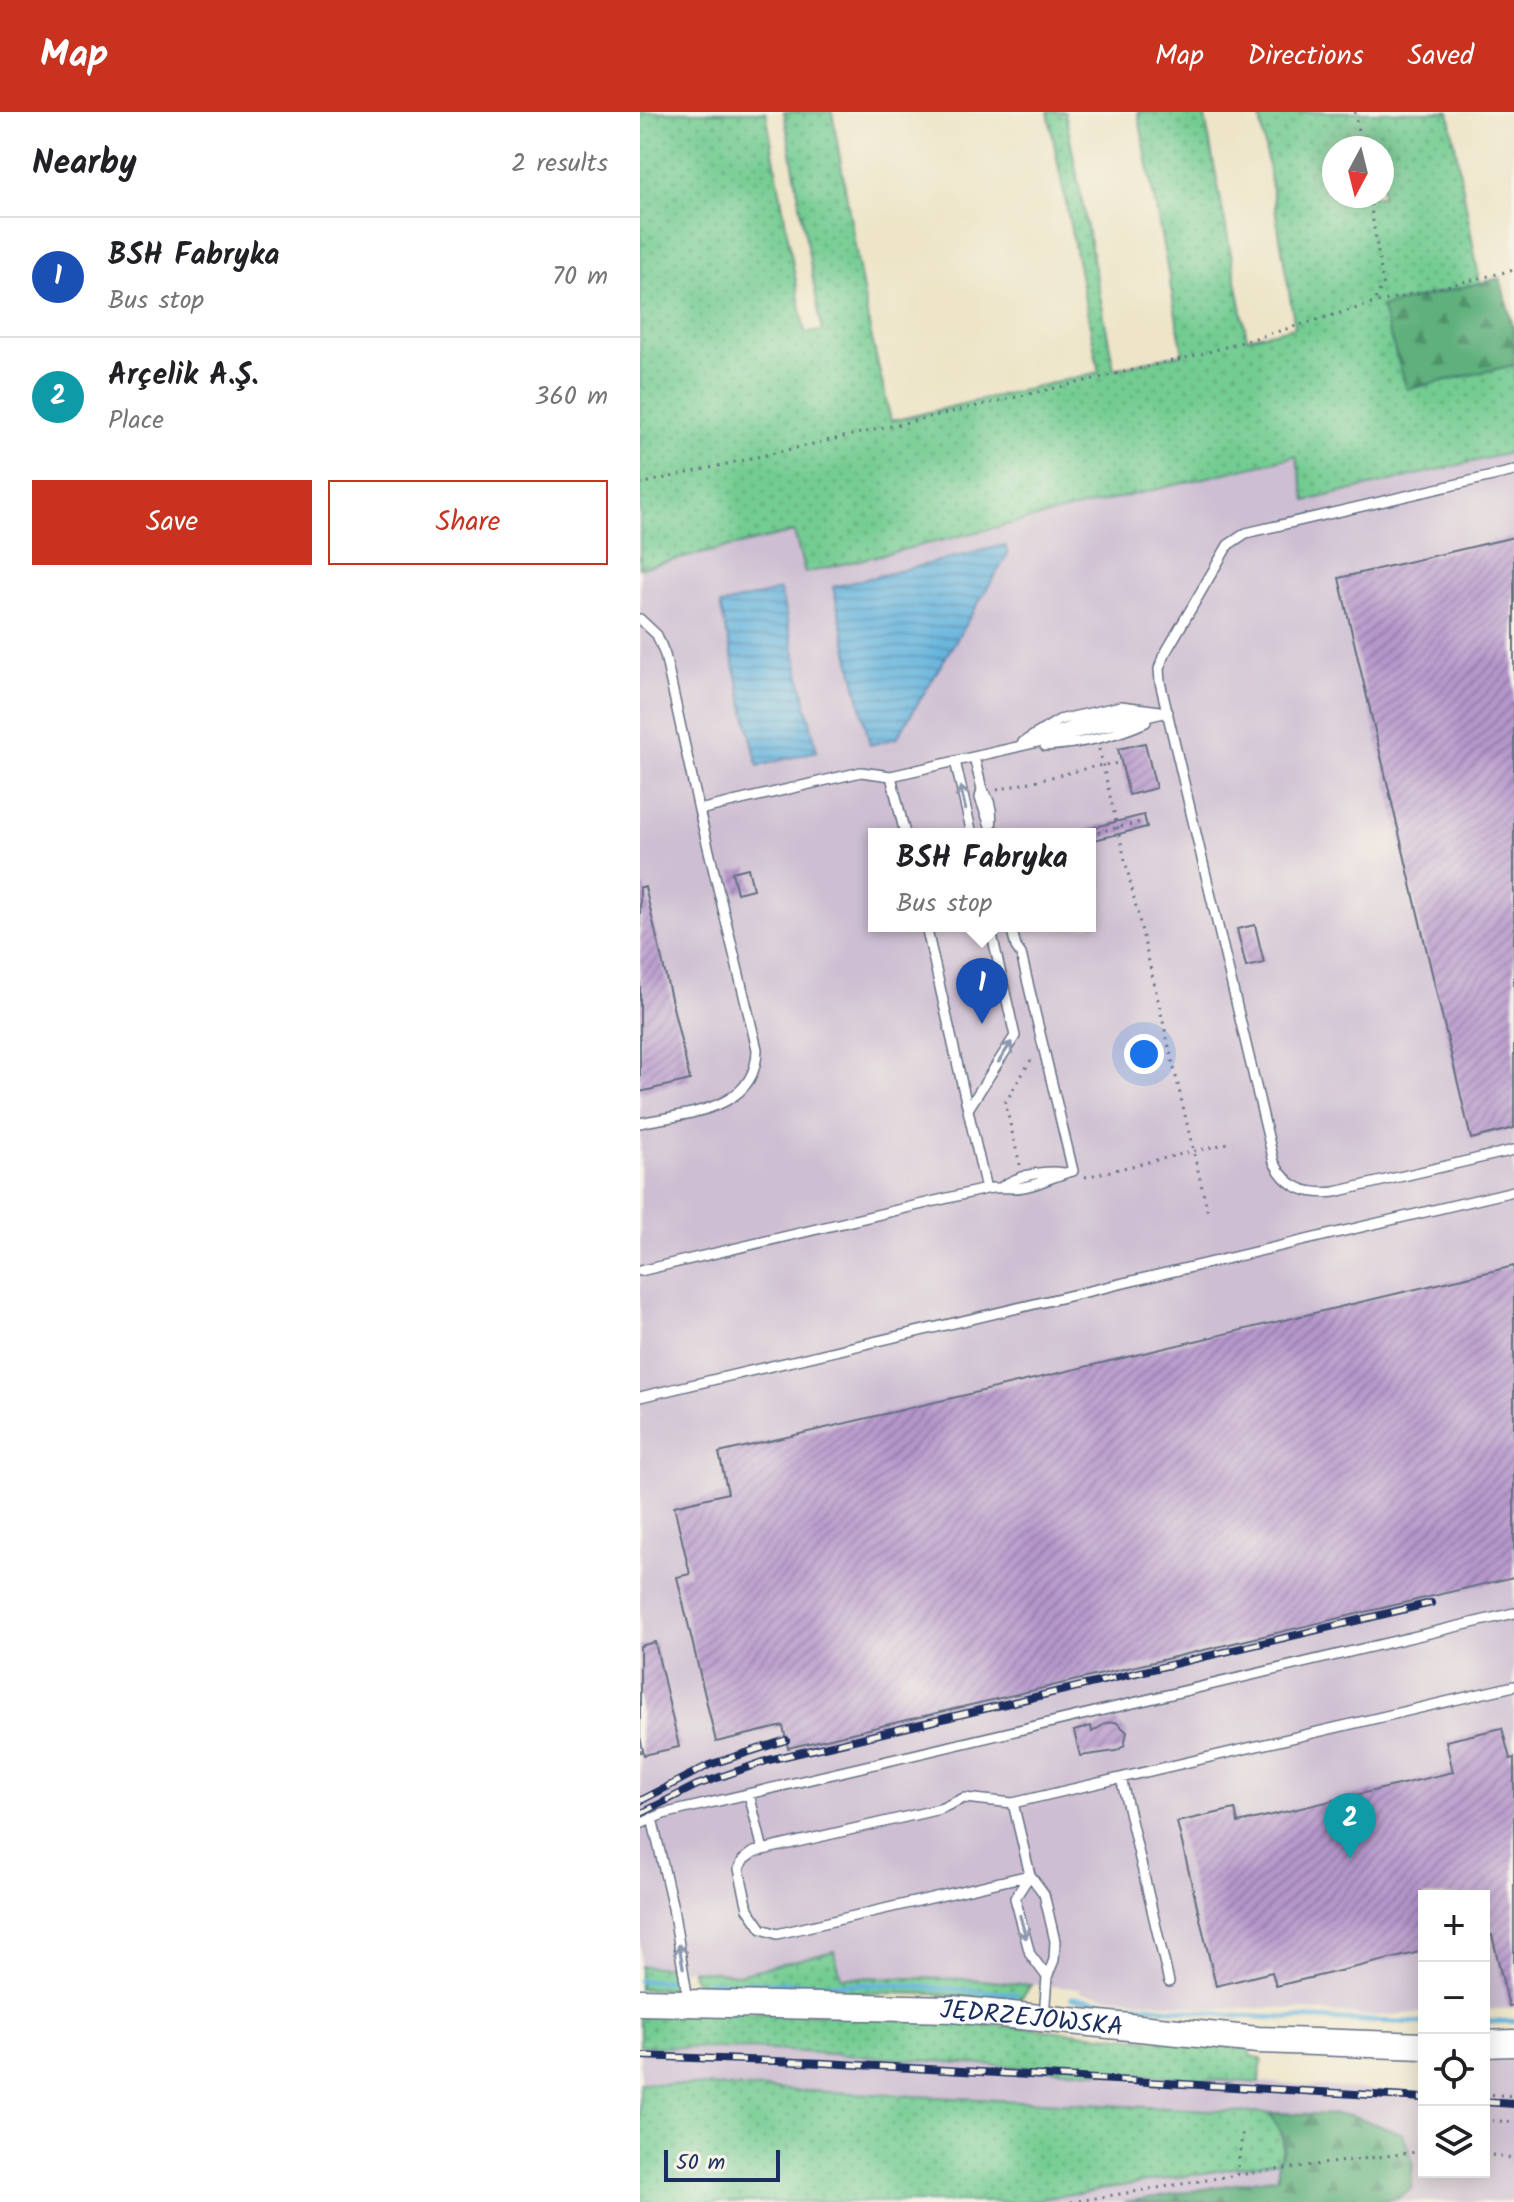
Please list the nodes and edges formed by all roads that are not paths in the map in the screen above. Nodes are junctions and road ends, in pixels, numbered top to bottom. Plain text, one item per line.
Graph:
1 (1514, 471) edge
2 (640, 619) edge
3 (1168, 712) junction
4 (1014, 748) junction
5 (974, 757) junction
6 (955, 761) junction
7 (891, 776) junction
8 (699, 810) junction
9 (904, 828) edge
10 (971, 828) edge
11 (992, 828) edge
12 (927, 932) edge
13 (991, 932) edge
14 (1012, 932) edge
15 (968, 1109) junction
16 (640, 1123) edge
17 (1514, 1150) edge
18 (1064, 1173) junction
19 (1003, 1186) junction
20 (986, 1189) junction
21 (1514, 1191) edge
22 (640, 1271) edge
23 (640, 1397) edge
24 (1514, 1613) edge
25 (1514, 1686) edge
26 (1121, 1778) junction
27 (749, 1794) junction
28 (1013, 1803) junction
29 (652, 1818) junction
30 (640, 1824) edge
31 (763, 1850) junction
32 (1030, 1875) junction
33 (1047, 1977) junction
34 (1169, 1982) dead end
35 (640, 2002) edge
36 (688, 2003) junction
37 (1043, 2017) junction
38 (1514, 2043) edge
39 (1490, 2044) edge
40 (1418, 2046) edge

1 - 3 lane
2 - 8 lane
3 - 4 lane
3 - 4 lane
3 - 4 lane
3 - 17 lane
4 - 5 lane
5 - 6 lane
5 - 11 lane
6 - 7 lane
10 -> 6 lane
7 - 8 lane
7 - 9 lane
8 - 16 lane
12 - 15 lane
15 -> 13 lane
14 - 18 lane
15 - 20 lane
18 - 19 lane
18 - 19 lane
19 - 20 lane
20 - 22 lane
21 - 23 lane
24 - 27 lane
25 - 26 lane
26 - 28 lane
26 - 34 lane
27 - 29 lane
27 - 31 lane
28 - 31 lane
28 - 32 lane
29 - 30 lane
36 -> 29 lane
31 - 32 lane
32 - 33 lane
32 -> 33 lane
33 - 37 lane
35 - 36 street, JĘDRZEJOWSKA
36 - 37 street, JĘDRZEJOWSKA
37 - 40 street, JĘDRZEJOWSKA
38 - 39 street

